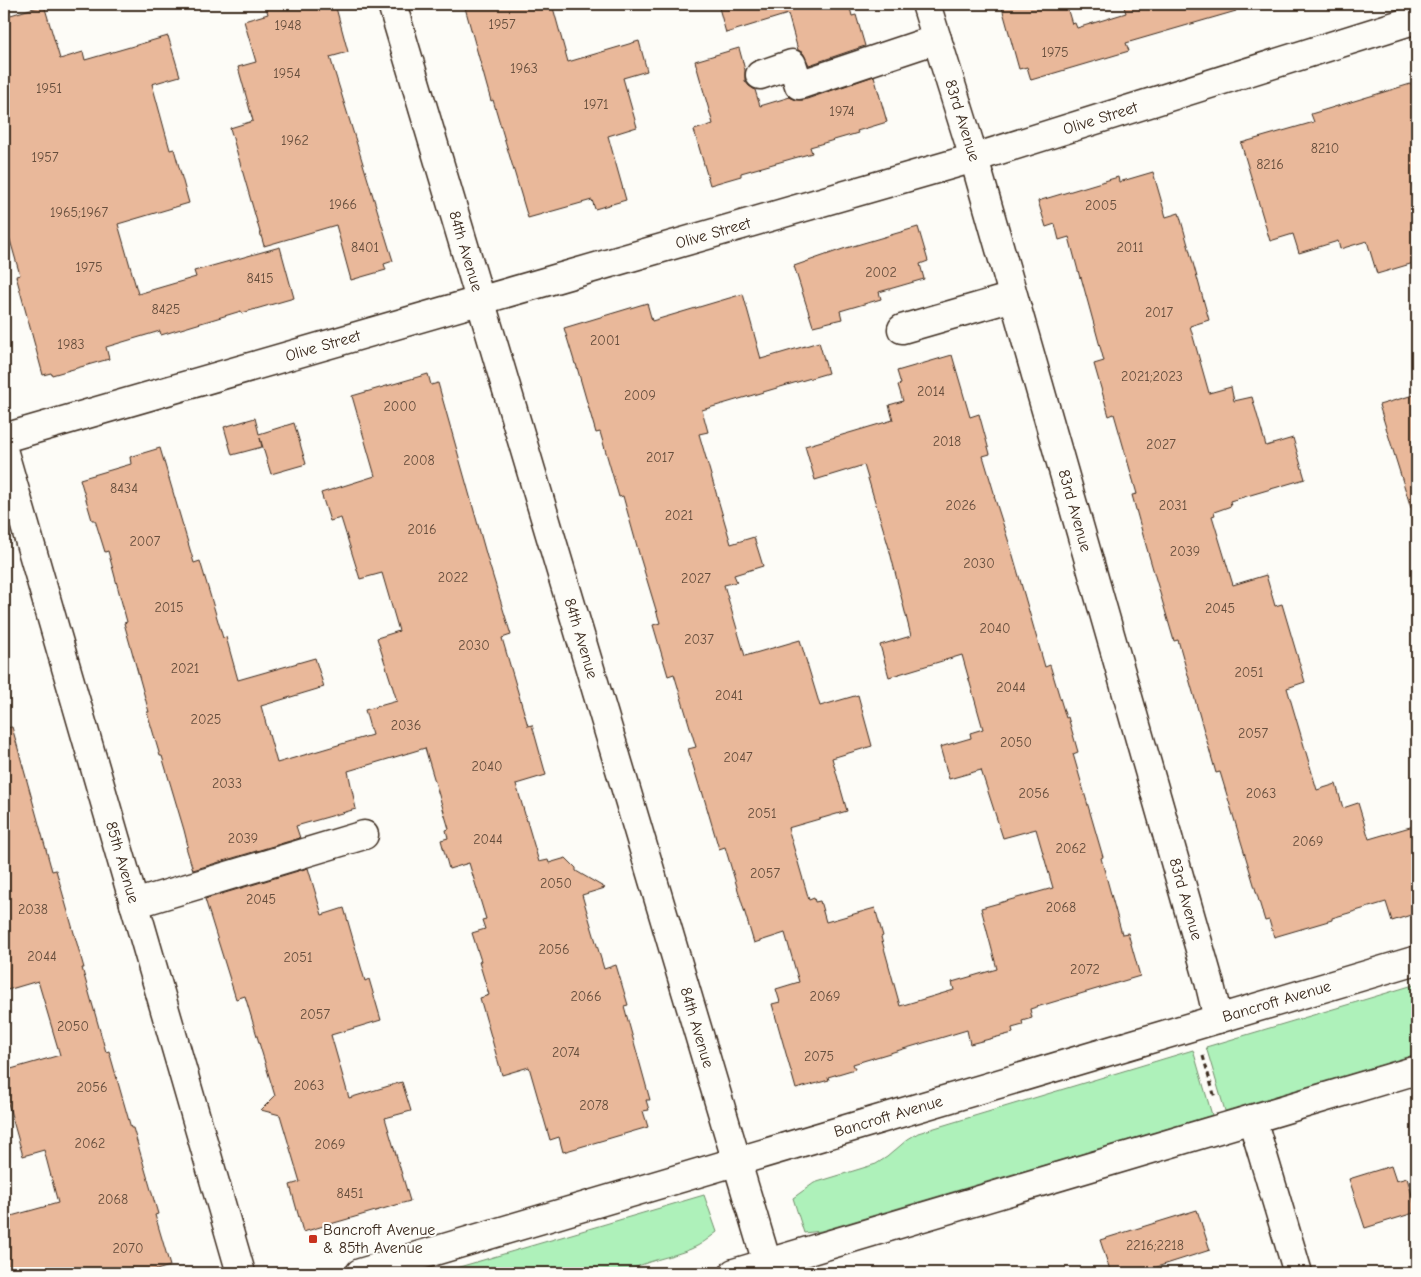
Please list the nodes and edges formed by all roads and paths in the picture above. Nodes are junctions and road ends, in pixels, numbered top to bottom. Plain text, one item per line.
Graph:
1 (392, 4) edge
2 (926, 4) edge
3 (1417, 19) edge
4 (937, 38) junction
5 (760, 75) dead end
6 (974, 158) junction
7 (1013, 297) junction
8 (480, 301) junction
9 (902, 329) dead end
10 (4, 438) edge
11 (4, 453) edge
12 (364, 835) dead end
13 (134, 904) junction
14 (1417, 960) edge
15 (1206, 1023) junction
16 (1417, 1070) edge
17 (1252, 1119) junction
18 (1224, 1128) junction
19 (736, 1162) junction
20 (768, 1268) edge
21 (241, 1273) edge
22 (360, 1273) edge
23 (734, 1273) edge
24 (1298, 1273) edge

1 - 8 street, 84th Avenue
2 - 4 street, 83rd Avenue
3 - 6 street, Olive Street
4 - 5 street
4 - 6 street, 83rd Avenue
6 - 7 street, 83rd Avenue
6 - 8 street, Olive Street
7 - 9 street
7 - 15 street, 83rd Avenue
8 - 10 street, Olive Street
8 - 19 street, 84th Avenue
11 - 13 street, 85th Avenue
12 - 13 street
13 - 21 street, 85th Avenue
14 - 15 street, Bancroft Avenue
15 - 18 path
15 - 19 street, Bancroft Avenue
16 - 17 street
17 - 18 street
17 - 24 street
18 - 20 street
19 - 20 street, 84th Avenue
19 - 22 street, Bancroft Avenue
20 - 23 street

